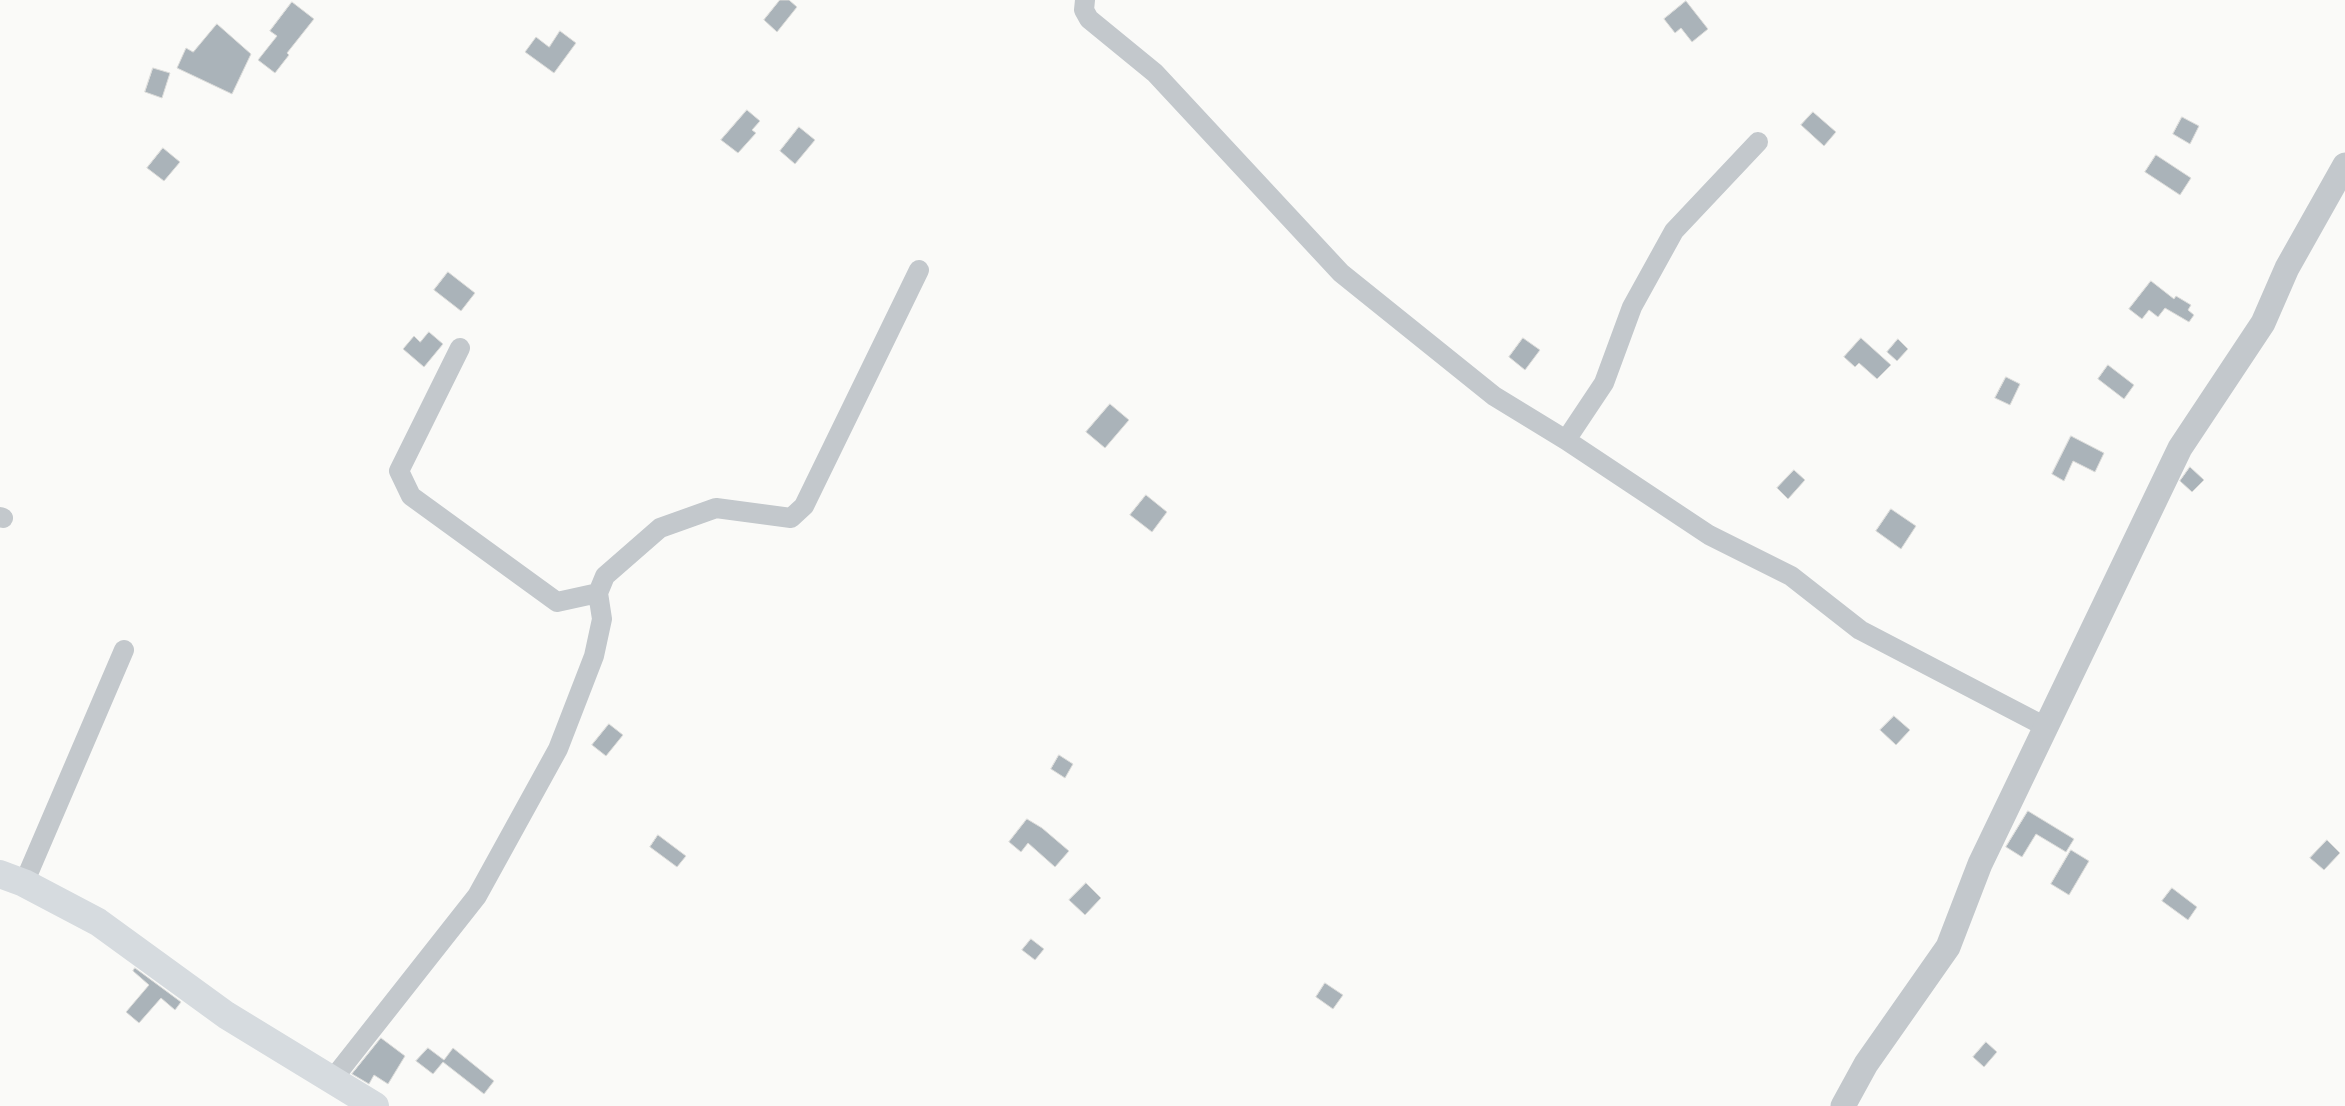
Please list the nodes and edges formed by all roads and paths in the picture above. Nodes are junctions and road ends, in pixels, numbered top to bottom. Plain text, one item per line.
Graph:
1 (1085, 0) edge
2 (1758, 142) dead end
3 (2345, 165) edge
4 (919, 270) dead end
5 (460, 348) dead end
6 (1566, 440) junction
7 (598, 593) junction
8 (124, 650) dead end
9 (2046, 727) junction
10 (12, 879) edge
11 (332, 1080) junction
12 (375, 1106) edge
13 (1843, 1106) edge

1 - 6 street
2 - 6 street
3 - 9 street
4 - 7 street
5 - 7 street
6 - 9 street
7 - 11 street
8 - 10 street
9 - 13 street
10 - 11 main road
11 - 12 main road

